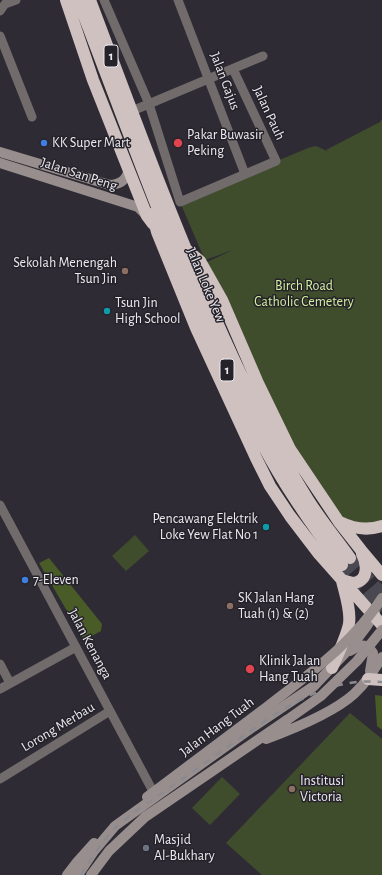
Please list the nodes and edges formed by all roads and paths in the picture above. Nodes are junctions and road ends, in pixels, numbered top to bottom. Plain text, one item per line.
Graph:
1 (16, 0) edge
2 (66, 0) edge
3 (78, 0) edge
4 (90, 0) edge
5 (104, 0) edge
6 (178, 0) edge
7 (0, 11) edge
8 (0, 36) edge
9 (263, 56) dead end
10 (233, 69) junction
11 (209, 79) junction
12 (148, 104) junction
13 (132, 111) junction
14 (31, 114) dead end
15 (0, 152) edge
16 (138, 161) junction
17 (0, 163) edge
18 (130, 170) junction
19 (245, 174) junction
20 (102, 184) junction
21 (100, 196) junction
22 (147, 216) junction
23 (157, 232) junction
24 (184, 248) junction
25 (0, 505) edge
26 (339, 522) junction
27 (382, 526) edge
28 (360, 550) junction
29 (382, 575) edge
30 (342, 580) junction
31 (382, 598) edge
32 (378, 620) edge
33 (382, 630) edge
34 (76, 647) junction
35 (345, 654) junction
36 (382, 657) edge
37 (0, 664) edge
38 (332, 668) junction
39 (368, 680) junction
40 (382, 680) edge
41 (10, 683) junction
42 (0, 689) edge
43 (110, 712) junction
44 (253, 743) junction
45 (188, 774) junction
46 (0, 779) edge
47 (195, 783) junction
48 (156, 797) junction
49 (67, 875) edge
50 (78, 875) edge
51 (91, 875) edge

1 - 7 street
2 - 18 highway
3 - 16 highway, Jalan Loke Yew / 1
4 - 13 highway, Jalan Loke Yew / 1
5 - 12 street
6 - 11 street, Jalan Gajus
8 - 14 street
9 - 10 street
10 - 11 street
10 - 19 street, Jalan Pauh
11 - 12 street
11 - 19 street, Jalan Gajus
12 - 13 street
12 - 19 street
13 - 24 highway, Jalan Loke Yew / 1
15 - 20 main road, Jalan San Peng
16 - 23 highway
16 - 24 highway, Jalan Loke Yew / 1
17 - 21 main road, Jalan San Peng
18 - 20 main road, Jalan San Peng
18 - 22 highway
20 - 21 main road
21 - 22 main road, Jalan San Peng
22 - 23 highway
23 - 30 highway
24 - 26 highway
25 - 34 street, Jalan Kenanga
26 - 27 highway
26 - 28 highway
28 - 29 highway
28 - 30 highway
30 - 32 highway
30 - 38 highway
31 - 32 main road, Jalan Hang Tuah
31 - 49 main road, Jalan Hang Tuah, bridge
32 - 35 main road, Jalan Hang Tuah
33 - 44 main road, bridge
34 - 41 street
34 - 43 street, Jalan Kenanga
35 - 38 main road, Jalan Hang Tuah
35 - 39 main road
36 - 39 main road
37 - 41 street
38 - 45 main road, Jalan Hang Tuah
39 - 40 highway
39 - 44 main road
41 - 42 street
43 - 46 street, Lorong Merbau
43 - 48 street, Jalan Kenanga
44 - 47 main road
45 - 47 main road
45 - 48 main road, Jalan Hang Tuah
47 - 51 main road
48 - 50 main road, Jalan Hang Tuah

